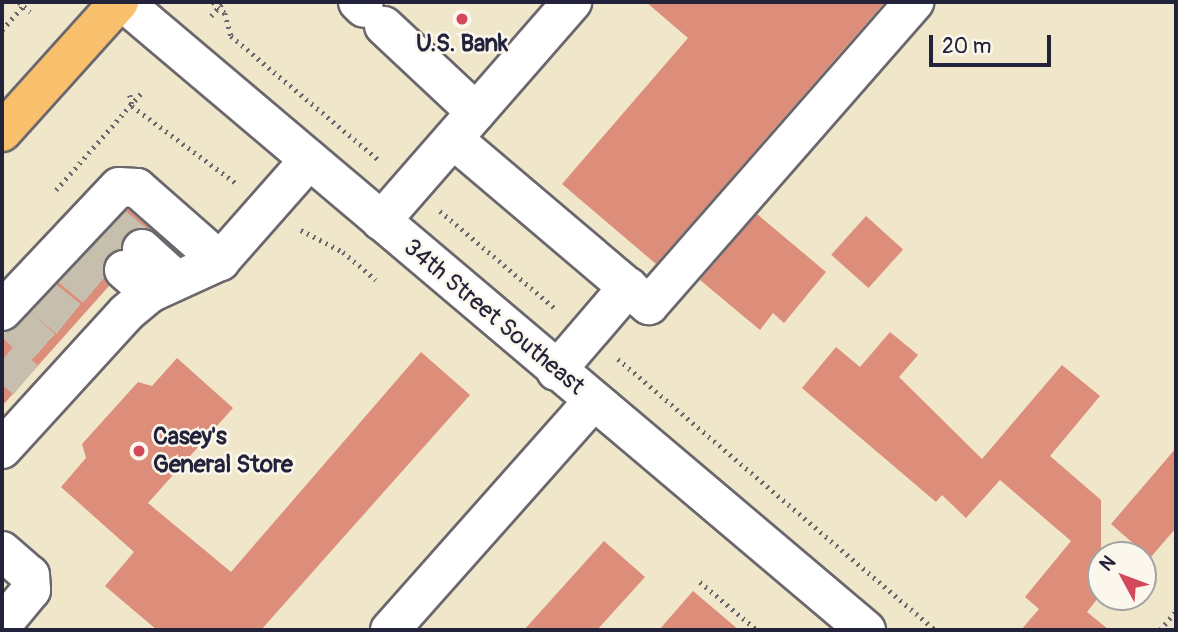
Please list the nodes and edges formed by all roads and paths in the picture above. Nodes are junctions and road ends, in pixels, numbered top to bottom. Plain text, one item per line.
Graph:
1 (121, 2) edge
2 (223, 2) edge
3 (572, 2) edge
4 (914, 2) edge
5 (21, 4) edge
6 (30, 12) dead end
7 (369, 12) edge
8 (211, 16) dead end
9 (2, 30) edge
10 (143, 91) dead end
11 (465, 125) junction
12 (2, 132) edge
13 (309, 160) junction
14 (48, 199) dead end
15 (381, 221) junction
16 (220, 261) junction
17 (628, 287) junction
18 (17, 305) edge
19 (556, 370) junction
20 (32, 398) edge
21 (593, 401) junction
22 (2, 551) edge
23 (701, 582) dead end
24 (1176, 611) edge
25 (2, 625) edge
26 (390, 630) edge
27 (757, 630) edge
28 (866, 630) edge
29 (1160, 630) edge

1 - 12 main road
1 - 13 street, 34th Street Southeast
2 - 8 path
3 - 11 street
4 - 17 street
5 - 6 path
5 - 9 path
7 - 11 street
10 - 14 path
11 - 15 street
11 - 17 street
13 - 15 street, 34th Street Southeast
13 - 16 street
15 - 19 street, 34th Street Southeast
16 - 18 street
16 - 20 street
17 - 19 street
19 - 21 street, 34th Street Southeast
21 - 26 street
21 - 28 street, 34th Street Southeast
22 - 25 street
23 - 27 path
24 - 29 path

